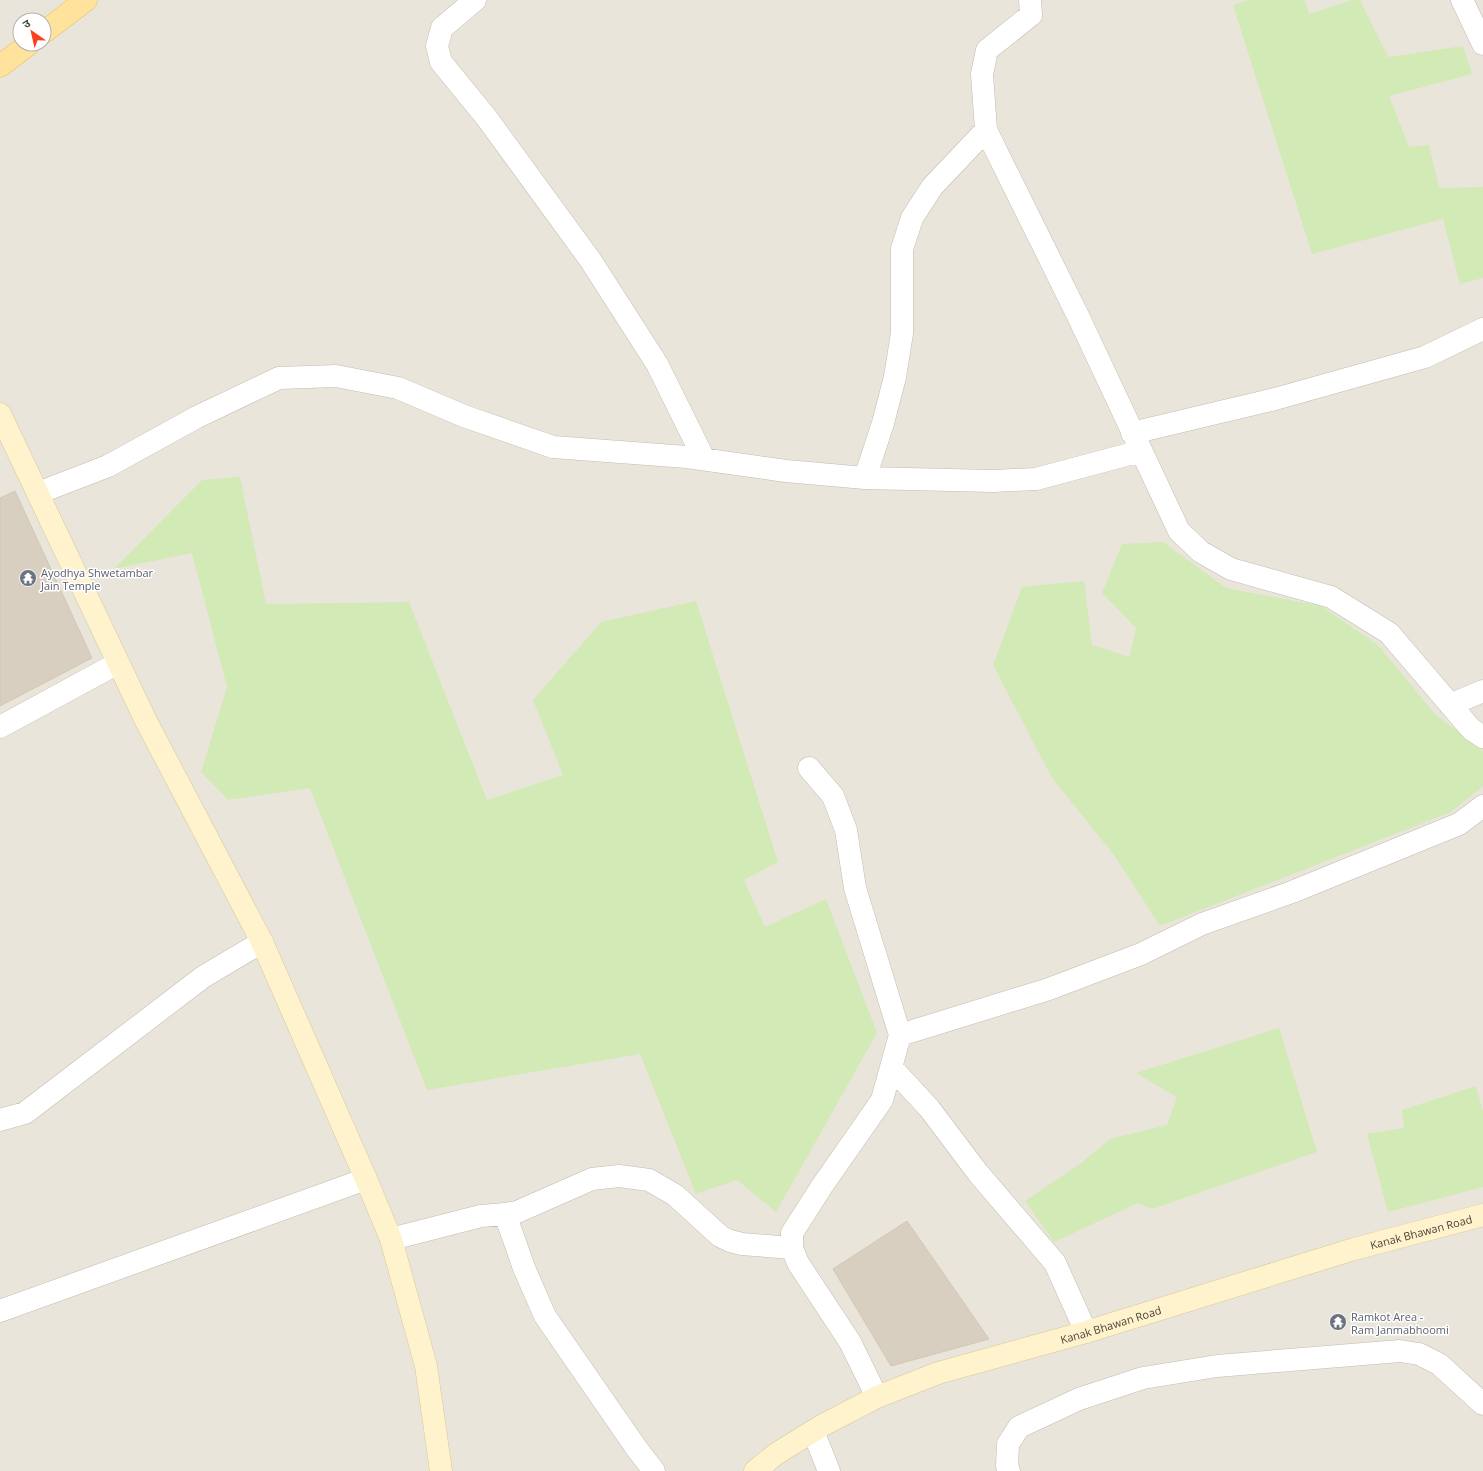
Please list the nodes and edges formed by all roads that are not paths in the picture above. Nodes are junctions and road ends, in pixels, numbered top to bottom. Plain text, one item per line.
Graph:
1 (86, 0) edge
2 (474, 0) edge
3 (1030, 0) edge
4 (1462, 0) edge
5 (52, 26) edge
6 (1483, 44) edge
7 (18, 52) edge
8 (0, 66) edge
9 (986, 130) junction
10 (1483, 329) edge
11 (0, 414) edge
12 (1136, 442) junction
13 (704, 459) junction
14 (865, 478) junction
15 (38, 493) junction
16 (118, 663) junction
17 (1483, 691) edge
18 (1450, 704) junction
19 (0, 727) edge
20 (1483, 737) edge
21 (809, 768) dead end
22 (1483, 806) edge
23 (262, 942) junction
24 (900, 1035) junction
25 (891, 1067) junction
26 (0, 1120) edge
27 (366, 1179) junction
28 (505, 1214) junction
29 (1483, 1215) edge
30 (390, 1239) junction
31 (792, 1248) junction
32 (0, 1311) edge
33 (1086, 1332) junction
34 (877, 1397) junction
35 (1483, 1404) edge
36 (814, 1431) junction
37 (441, 1471) edge
38 (654, 1471) edge
39 (755, 1471) edge
40 (829, 1471) edge
41 (1009, 1471) edge

1 - 5 main road
2 - 13 street
3 - 9 street
4 - 6 street
7 - 8 main road
9 - 12 street
9 - 14 street
10 - 12 street
11 - 15 street
12 - 14 street
12 - 18 street
13 - 14 street
13 - 15 street
15 - 16 street
16 - 19 street
16 - 23 street
17 - 18 street
18 - 20 street
21 - 24 street
22 - 24 street
23 - 26 street
23 - 27 street
24 - 25 street
25 - 31 street
25 - 33 street
27 - 30 street
27 - 32 street
28 - 30 street
28 - 31 street
28 - 38 street
29 - 33 street, Kanak Bhawan Road
30 - 37 street
31 - 34 street
33 - 34 street, Kanak Bhawan Road
34 - 36 street, Kanak Bhawan Road
35 - 41 street
36 - 39 street, Kanak Bhawan Road
36 - 40 street

